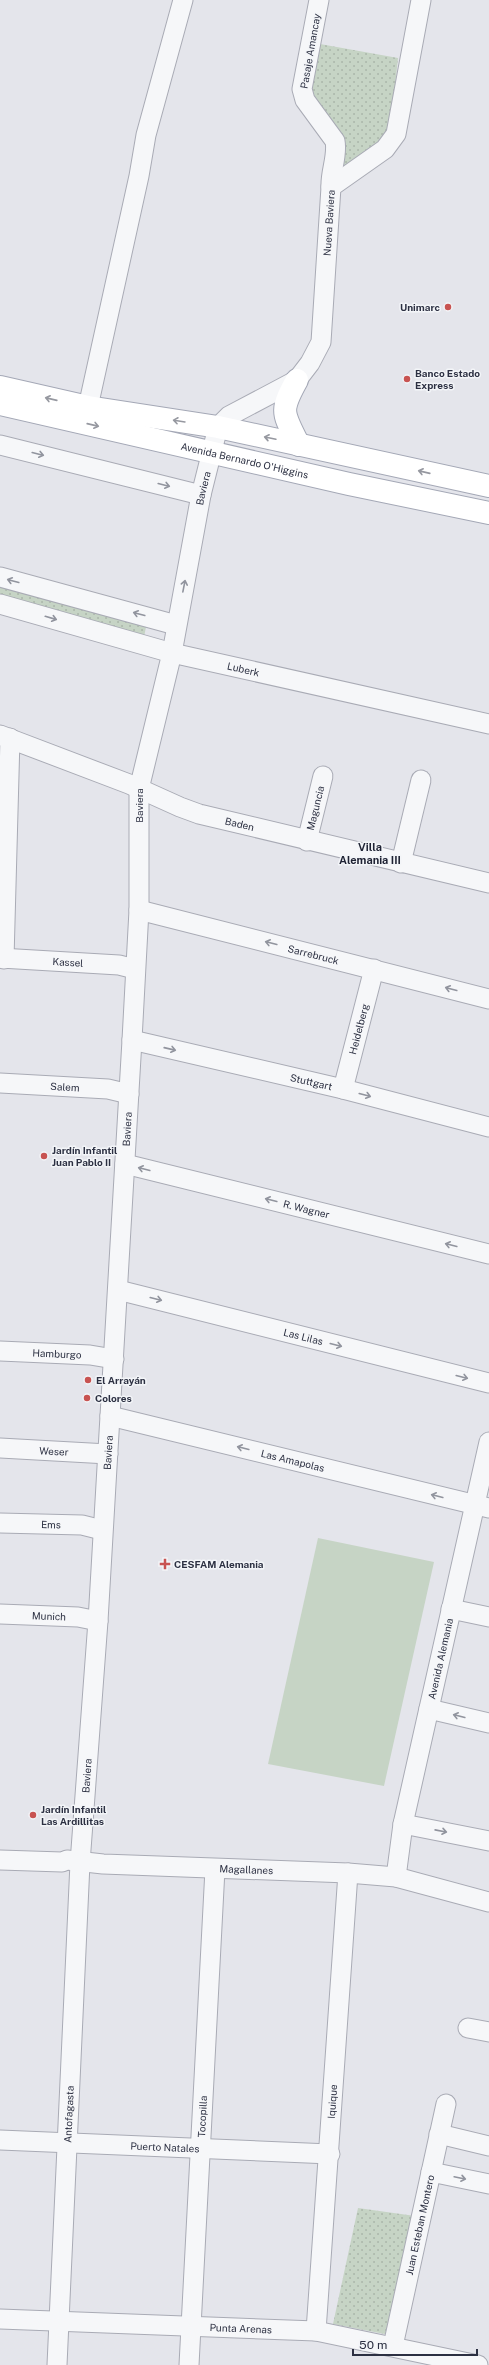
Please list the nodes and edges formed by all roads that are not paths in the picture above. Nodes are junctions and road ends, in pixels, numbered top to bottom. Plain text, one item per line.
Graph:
1 (183, 0) edge
2 (319, 0) edge
3 (421, 0) edge
4 (331, 187) junction
5 (297, 380) junction
6 (0, 387) edge
7 (0, 404) edge
8 (88, 407) junction
9 (218, 427) junction
10 (299, 444) junction
11 (0, 445) edge
12 (212, 452) junction
13 (462, 481) junction
14 (489, 486) edge
15 (201, 495) junction
16 (457, 506) junction
17 (489, 513) edge
18 (0, 577) edge
19 (0, 604) edge
20 (176, 625) junction
21 (172, 653) junction
22 (489, 724) edge
23 (5, 736) edge
24 (323, 776) dead end
25 (421, 780) dead end
26 (139, 788) junction
27 (306, 841) junction
28 (401, 863) junction
29 (489, 883) edge
30 (139, 910) junction
31 (2, 959) edge
32 (135, 969) junction
33 (374, 969) junction
34 (489, 1000) edge
35 (132, 1040) junction
36 (0, 1083) edge
37 (343, 1089) junction
38 (129, 1094) junction
39 (489, 1127) edge
40 (125, 1164) junction
41 (489, 1254) edge
42 (118, 1290) junction
43 (0, 1351) edge
44 (114, 1359) junction
45 (489, 1383) edge
46 (110, 1416) junction
47 (489, 1442) edge
48 (0, 1448) edge
49 (108, 1454) junction
50 (482, 1506) edge
51 (0, 1523) edge
52 (102, 1530) junction
53 (451, 1609) junction
54 (0, 1614) edge
55 (489, 1617) edge
56 (98, 1621) junction
57 (429, 1709) junction
58 (489, 1723) edge
59 (403, 1824) junction
60 (489, 1841) edge
61 (0, 1860) edge
62 (80, 1863) junction
63 (215, 1869) junction
64 (348, 1872) junction
65 (396, 1877) junction
66 (489, 1902) edge
67 (468, 2028) dead end
68 (489, 2032) edge
69 (446, 2104) dead end
70 (439, 2134) junction
71 (0, 2140) edge
72 (68, 2144) junction
73 (489, 2146) edge
74 (200, 2150) junction
75 (330, 2154) junction
76 (431, 2172) junction
77 (489, 2184) edge
78 (0, 2319) edge
79 (59, 2321) junction
80 (191, 2326) junction
81 (316, 2331) junction
82 (393, 2346) junction
83 (57, 2365) edge
84 (189, 2365) edge
85 (478, 2365) edge

1 - 8 street
2 - 4 street, Pasaje Amancay
3 - 4 street, Nueva Baviera
4 - 5 street, Nueva Baviera
5 - 9 street, Nueva Baviera
5 - 10 main road
8 -> 6 main road
7 -> 12 main road, Avenida Bernardo O'Higgins
9 -> 8 main road
10 -> 9 main road
9 - 12 street, Baviera
13 -> 10 main road
11 -> 15 street
12 - 15 street, Baviera
12 - 16 main road, Avenida Bernardo O'Higgins
13 - 14 main road
13 - 16 main road
20 -> 15 street, Baviera
16 - 17 main road, Avenida Bernardo O'Higgins
20 -> 18 street
19 -> 21 street, Luberk
20 - 21 street, Baviera
21 - 22 street, Luberk
21 - 26 street, Baviera
23 - 26 street, Baden
23 - 31 street
24 - 27 street, Maguncia
25 - 28 street
26 - 27 street, Baden
26 - 30 street, Baviera
27 - 28 street, Baden
28 - 29 street, Baden
30 - 32 street, Baviera
33 -> 30 street, Sarrebruck
31 - 32 street, Kassel
32 - 35 street, Baviera
34 -> 33 street, Sarrebruck
33 - 37 street, Heidelberg
35 -> 37 street, Stuttgart
35 - 38 street, Baviera
36 - 38 street, Salem
37 -> 39 street, Stuttgart
38 - 40 street, Baviera
41 -> 40 street, R. Wagner
40 - 42 street, Baviera
42 - 44 street, Baviera
42 -> 45 street, Las Lilas
43 - 44 street, Hamburgo
44 - 46 street, Baviera
46 - 49 street, Baviera
50 -> 46 street, Las Amapolas
47 - 50 street, Avenida Alemania
48 - 49 street, Weser
49 - 52 street, Baviera
50 - 53 street, Avenida Alemania
51 - 52 street, Ems
52 - 56 street, Baviera
53 - 55 street
53 - 57 street, Avenida Alemania
54 - 56 street, Munich
56 - 62 street, Baviera
58 -> 57 street
57 - 59 street, Avenida Alemania
59 -> 60 street
59 - 65 street, Avenida Alemania
61 - 62 street, Magallanes
62 - 63 street, Magallanes
62 - 72 street, Antofagasta
63 - 64 street, Magallanes
63 - 74 street, Tocopilla
64 - 65 street, Magallanes
64 - 75 street, Iquique
65 - 66 street, Magallanes
67 - 68 street
69 - 70 street, Juan Esteban Montero
70 - 73 street
70 - 76 street, Juan Esteban Montero
71 - 72 street, Puerto Natales
72 - 74 street, Puerto Natales
72 - 79 street, Antofagasta
74 - 75 street, Puerto Natales
74 - 80 street, Tocopilla
75 - 81 street, Iquique
76 -> 77 street
76 - 82 street, Juan Esteban Montero
78 - 79 street, Punta Arenas
79 - 80 street, Punta Arenas
79 - 83 street, Antofagasta
80 - 81 street, Punta Arenas
80 - 84 street, Tocopilla
81 - 82 street, Punta Arenas
82 - 85 street, Punta Arenas

